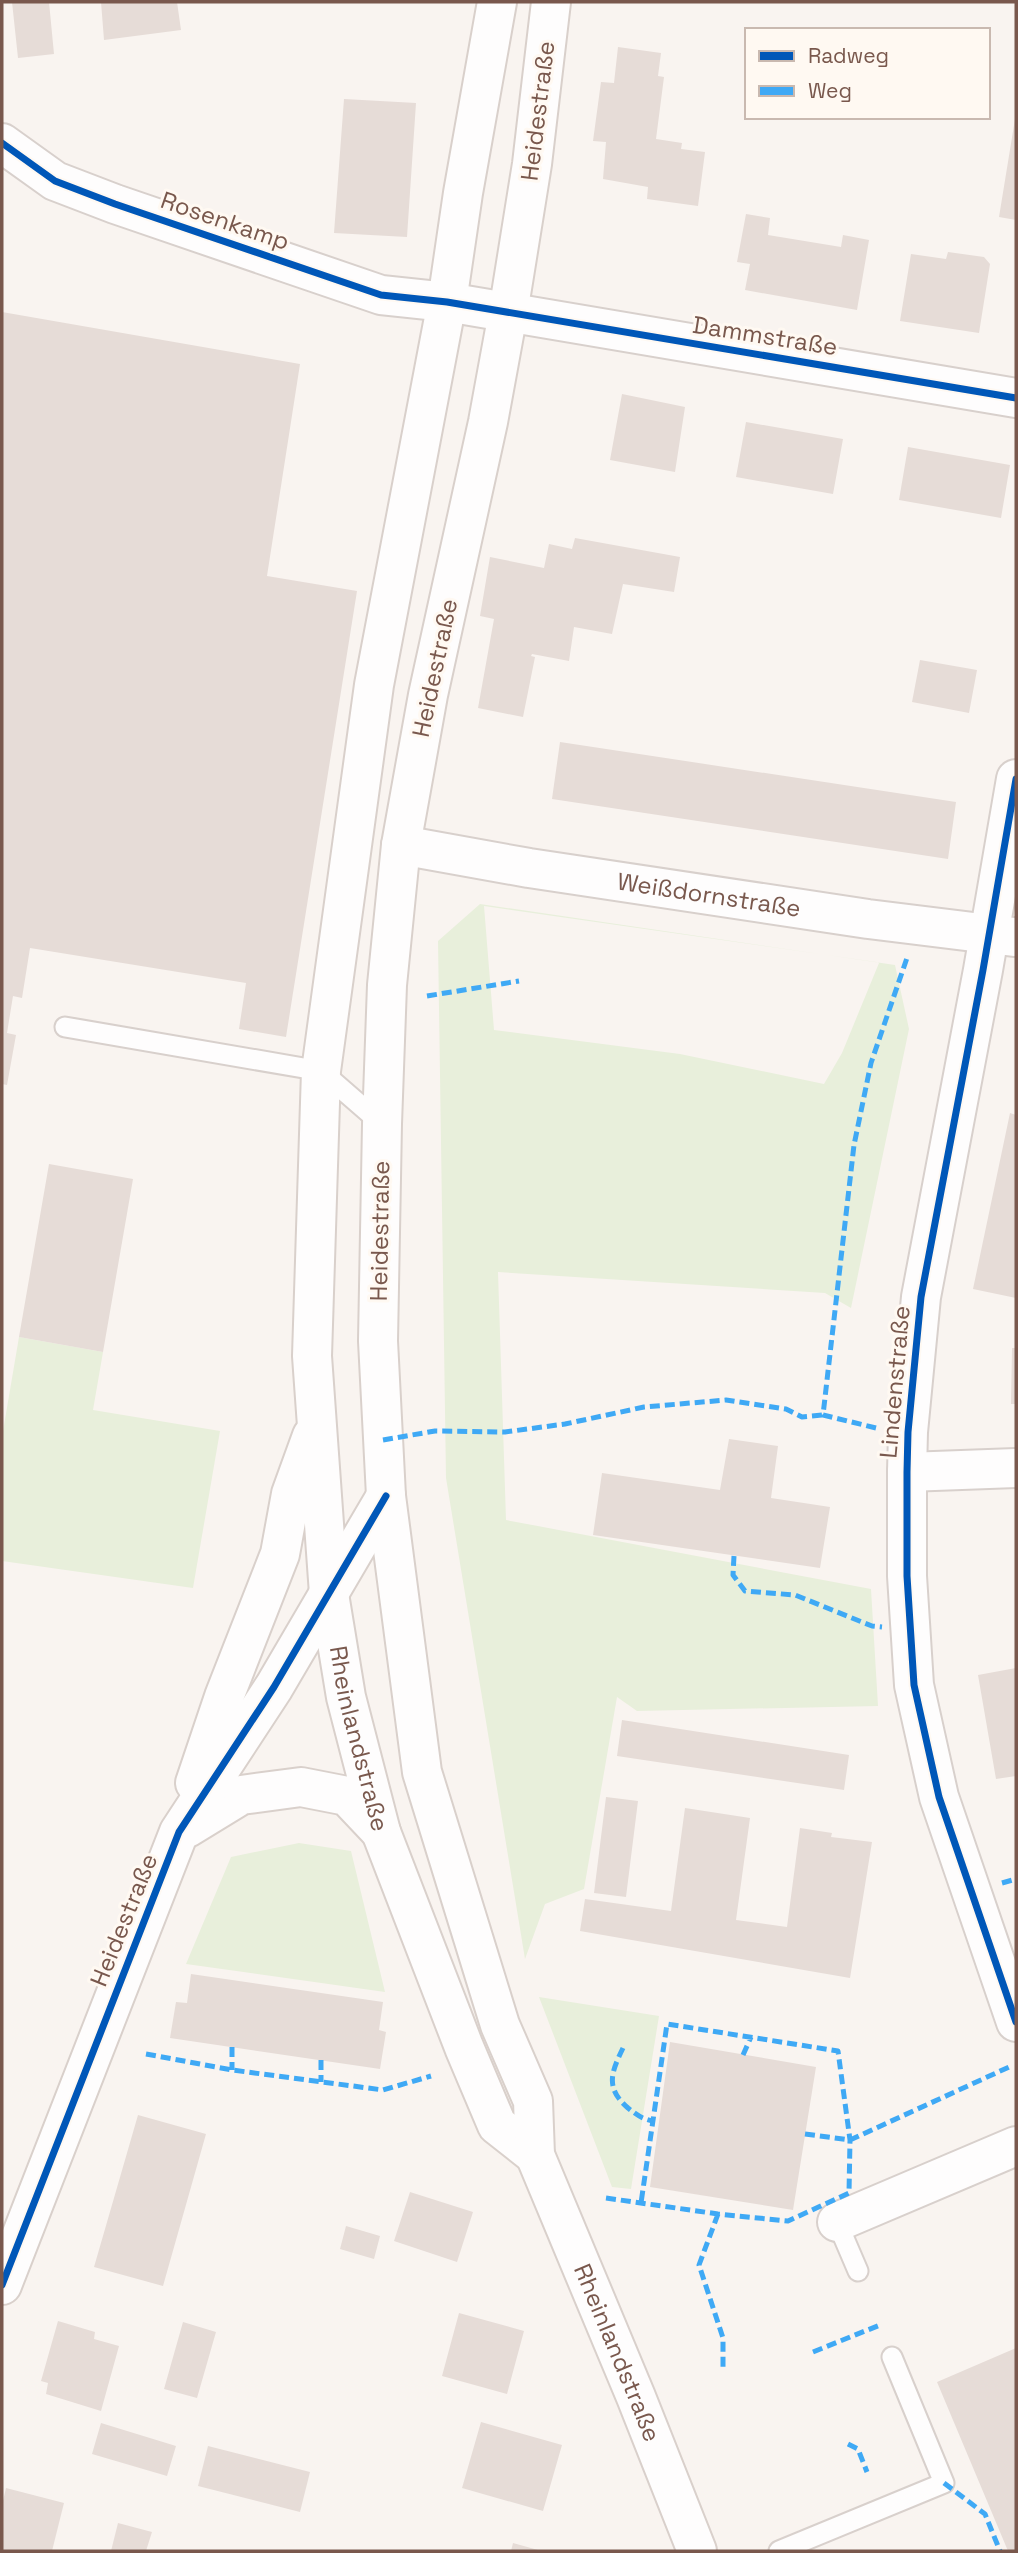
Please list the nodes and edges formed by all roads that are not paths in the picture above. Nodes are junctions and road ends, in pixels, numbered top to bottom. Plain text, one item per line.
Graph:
1 (497, 2) edge
2 (551, 2) edge
3 (2, 143) edge
4 (447, 302) junction
5 (508, 313) junction
6 (1016, 398) edge
7 (1016, 779) edge
8 (401, 845) junction
9 (1003, 935) edge
10 (65, 1027) dead end
11 (321, 1071) junction
12 (382, 1124) junction
13 (378, 1341) joint
14 (317, 1424) junction
15 (1016, 1468) edge
16 (906, 1472) junction
17 (386, 1496) junction
18 (329, 1594) junction
19 (179, 1832) junction
20 (381, 1832) junction
21 (1016, 2022) edge
22 (1016, 2146) edge
23 (534, 2155) junction
24 (837, 2222) joint
25 (858, 2271) dead end
26 (2, 2285) edge
27 (892, 2357) dead end
28 (698, 2551) edge
29 (779, 2551) edge

1 - 4 main road
2 - 5 main road, Heidestraße
3 - 4 main road, Rosenkamp
4 - 5 main road, Rosenkamp
4 - 11 main road
5 - 6 main road, Dammstraße
5 - 8 main road, Heidestraße
7 - 9 main road, Lindenstraße
8 - 9 main road, Weißdornstraße
8 - 12 main road, Heidestraße
9 - 16 main road, Lindenstraße
10 - 11 lane
11 - 12 lane
11 - 14 main road, Rheinlandstraße
12 - 13 main road, Heidestraße
13 - 17 main road, Rheinlandstraße
14 - 18 main road, Rheinlandstraße
14 - 19 main road
15 - 16 main road
16 - 21 main road, Lindenstraße
17 - 18 main road, Heidestraße
17 - 23 main road, Rheinlandstraße
18 - 19 main road, Heidestraße
18 - 20 main road, Rheinlandstraße
19 - 20 main road
19 - 26 main road, Heidestraße
20 - 23 main road, Rheinlandstraße
22 - 24 main road
23 - 28 main road, Rheinlandstraße
24 - 25 lane
27 - 29 lane

